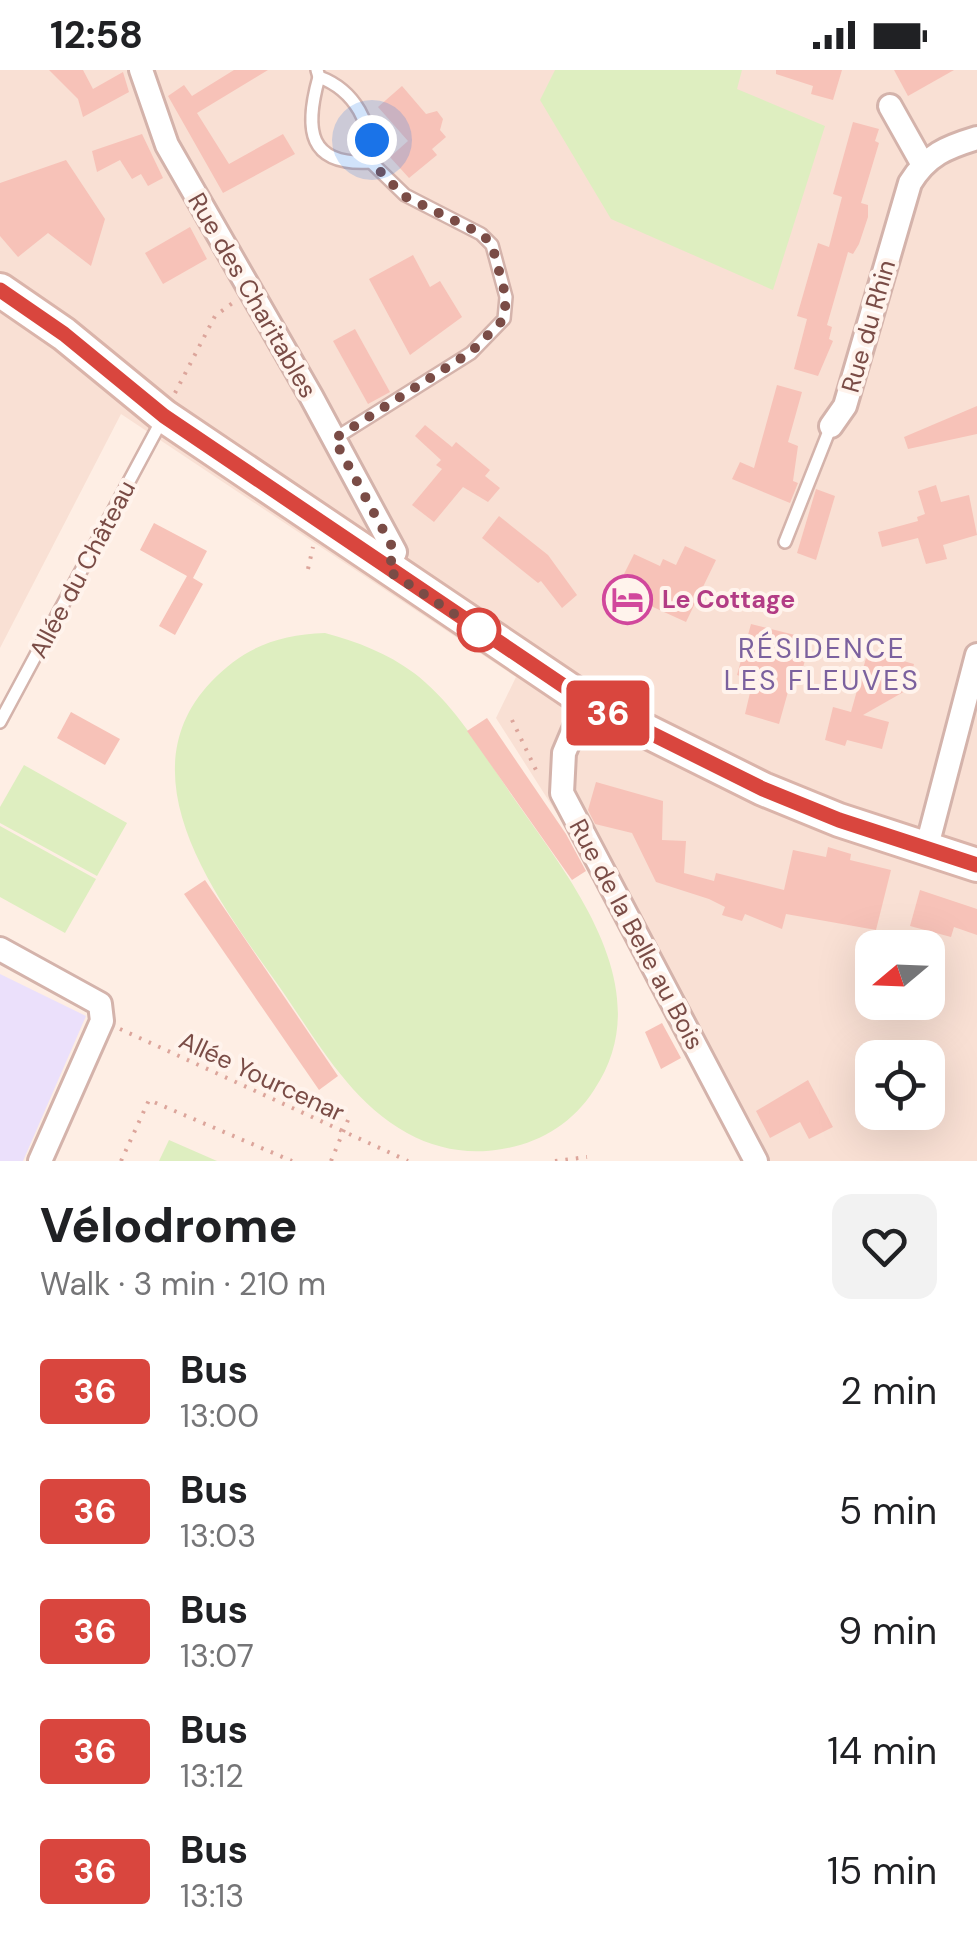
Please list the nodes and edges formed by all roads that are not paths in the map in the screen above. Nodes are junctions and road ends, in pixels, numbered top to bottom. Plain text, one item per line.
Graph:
1 (141, 70) edge
2 (318, 74) edge
3 (890, 106) dead end
4 (977, 138) edge
5 (371, 162) junction
6 (922, 164) junction
7 (0, 290) edge
8 (0, 316) edge
9 (134, 395) junction
10 (164, 416) junction
11 (831, 426) joint
12 (334, 439) junction
13 (785, 542) dead end
14 (387, 570) junction
15 (977, 656) edge
16 (586, 701) junction
17 (0, 722) edge
18 (926, 850) junction
19 (977, 865) edge
20 (0, 949) edge
21 (40, 1161) edge
22 (756, 1161) edge

1 - 12 street, Rue des Charitables
2 - 5 lane
2 - 5 lane
3 - 6 street
4 - 6 street
5 - 12 lane
6 - 11 street, Rue du Rhin
7 - 9 main road
8 - 9 main road
9 - 10 main road
10 - 14 main road
10 - 17 lane, Allée du Château
11 - 13 lane, Rue du Rhin
12 - 14 street, Rue des Charitables
14 - 16 main road
15 - 18 street
16 - 18 main road
16 - 22 street, Rue de la Belle au Bois
18 - 19 main road
20 - 21 street

